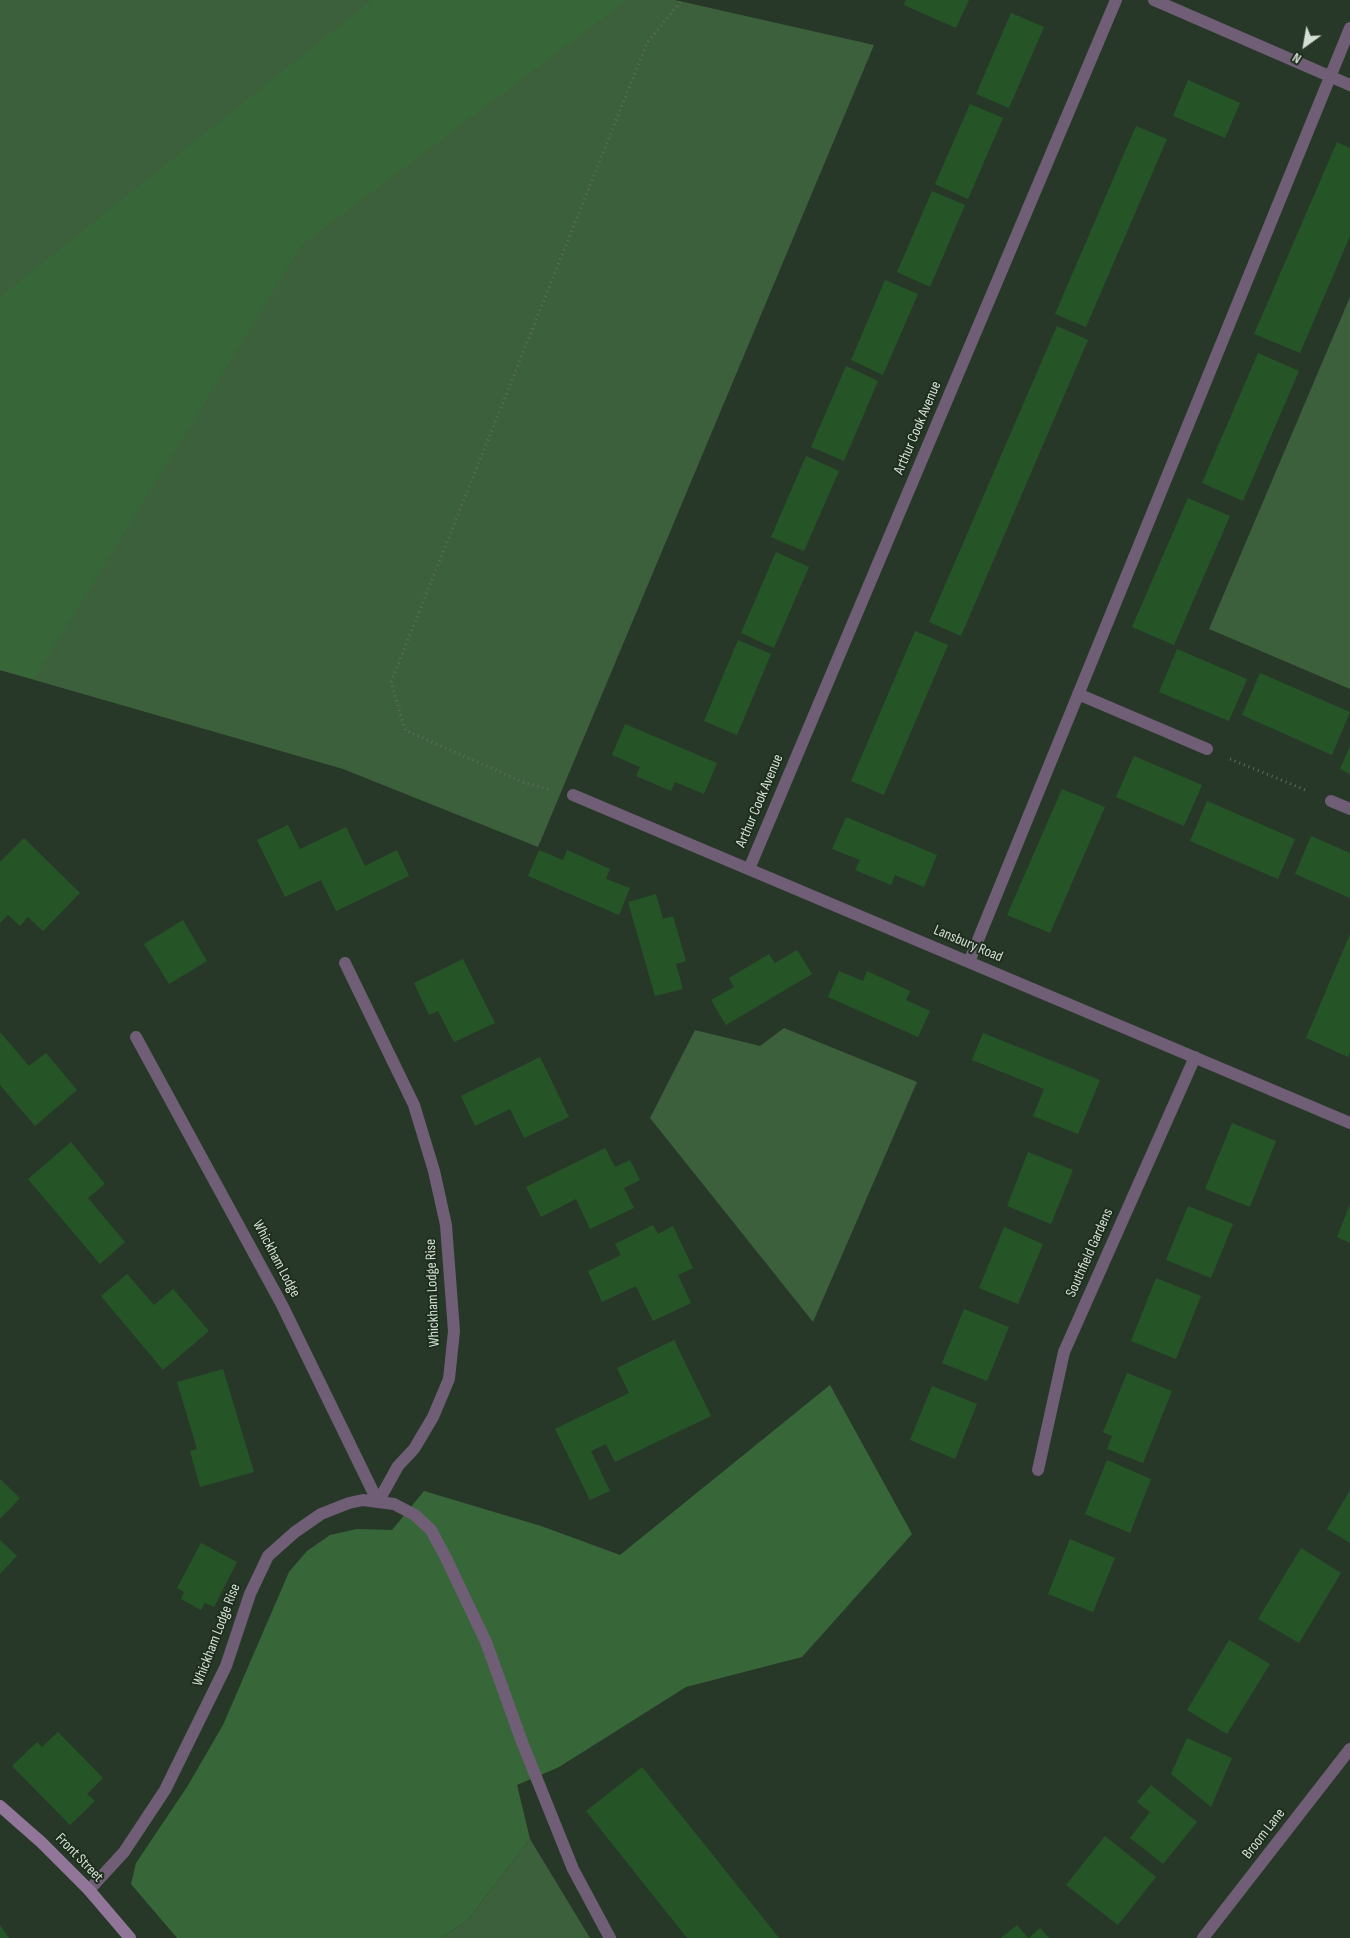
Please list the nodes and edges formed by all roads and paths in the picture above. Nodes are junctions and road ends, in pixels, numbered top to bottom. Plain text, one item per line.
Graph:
1 (682, 0) edge
2 (1116, 0) edge
3 (1154, 0) edge
4 (1177, 4) edge
5 (1350, 28) edge
6 (1329, 77) junction
7 (1350, 86) edge
8 (1078, 694) junction
9 (1207, 749) joint
10 (573, 795) joint
11 (1331, 802) joint
12 (1350, 810) edge
13 (749, 869) junction
14 (969, 962) junction
15 (345, 963) dead end
16 (136, 1037) dead end
17 (1196, 1057) junction
18 (1350, 1123) edge
19 (1038, 1470) dead end
20 (378, 1502) junction
21 (1350, 1749) edge
22 (0, 1806) edge
23 (89, 1890) junction
24 (130, 1938) edge
25 (610, 1938) edge
26 (1203, 1938) edge

1 - 10 path
2 - 13 street, Arthur Cook Avenue
3 - 4 street
4 - 6 street
5 - 6 street
6 - 7 street
6 - 8 street
8 - 9 street
8 - 14 street
9 - 11 path
10 - 13 street, Lansbury Road
11 - 12 street
13 - 14 street, Lansbury Road
14 - 17 street, Lansbury Road
15 - 20 street, Whickham Lodge Rise
16 - 20 street, Whickham Lodge
17 - 18 street, Lansbury Road
17 - 19 street, Southfield Gardens
20 - 23 street, Whickham Lodge Rise
20 - 25 street
21 - 26 street, Broom Lane
22 - 23 main road, Front Street
23 - 24 main road, Front Street

